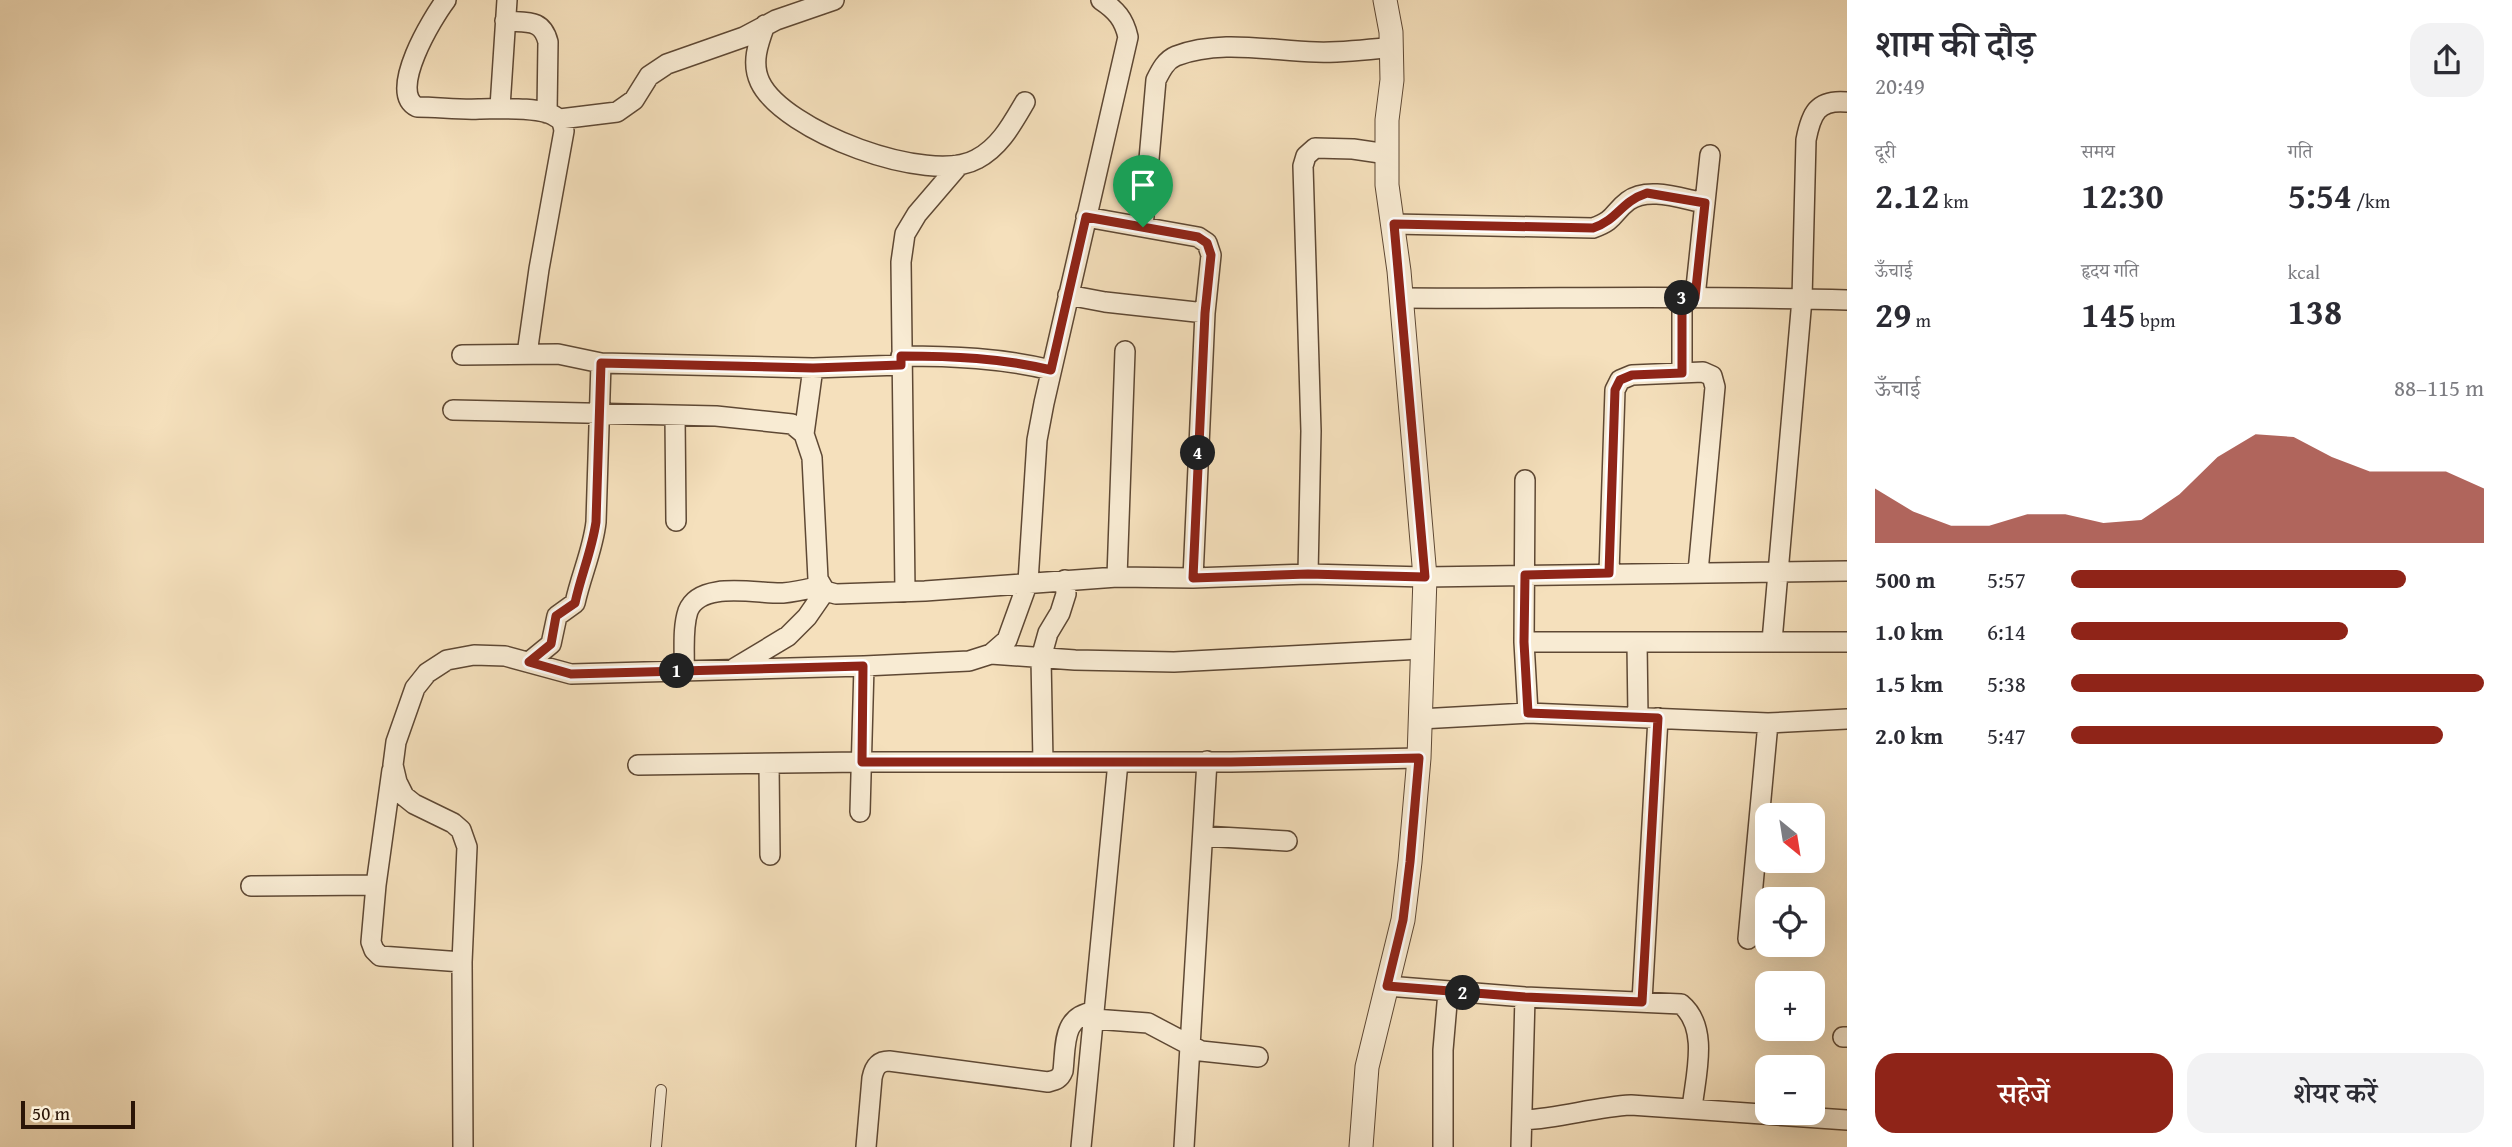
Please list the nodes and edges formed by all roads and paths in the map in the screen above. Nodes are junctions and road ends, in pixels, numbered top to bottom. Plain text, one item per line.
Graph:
1 (446, 0) edge
2 (507, 0) edge
3 (834, 0) edge
4 (1101, 0) edge
5 (1385, 0) edge
6 (505, 22) junction
7 (765, 25) junction
8 (1392, 47) junction
9 (1025, 102) dead end
10 (1847, 102) edge
11 (499, 107) junction
12 (554, 116) junction
13 (1387, 154) junction
14 (1710, 155) dead end
15 (959, 165) junction
16 (1705, 203) junction
17 (1086, 217) junction
18 (1394, 224) junction
19 (1143, 227) junction
20 (1068, 295) junction
21 (1689, 297) junction
22 (1401, 298) junction
23 (1802, 299) junction
24 (1847, 300) edge
25 (1205, 313) junction
26 (1125, 351) dead end
27 (527, 354) junction
28 (462, 355) dead end
29 (901, 360) junction
30 (601, 363) junction
31 (813, 368) junction
32 (1051, 370) junction
33 (1682, 373) junction
34 (453, 411) dead end
35 (601, 415) junction
36 (675, 416) junction
37 (804, 434) junction
38 (1525, 480) dead end
39 (676, 521) dead end
40 (1847, 571) edge
41 (1698, 572) junction
42 (1609, 573) junction
43 (1779, 573) junction
44 (1308, 574) junction
45 (1525, 575) junction
46 (1116, 577) junction
47 (1425, 577) junction
48 (1193, 578) junction
49 (1065, 580) junction
50 (1028, 582) junction
51 (823, 588) junction
52 (905, 592) junction
53 (1772, 641) junction
54 (1524, 642) junction
55 (1847, 642) edge
56 (1637, 643) junction
57 (1422, 649) junction
58 (992, 654) junction
59 (1041, 658) junction
60 (529, 662) junction
61 (863, 666) junction
62 (733, 669) junction
63 (684, 670) junction
64 (1528, 713) junction
65 (1637, 717) junction
66 (1658, 718) junction
67 (1420, 719) junction
68 (1847, 719) edge
69 (1768, 723) junction
70 (1419, 758) junction
71 (1207, 761) junction
72 (862, 762) junction
73 (1043, 762) junction
74 (1118, 762) junction
75 (769, 764) junction
76 (393, 765) junction
77 (638, 765) dead end
78 (860, 812) dead end
79 (1203, 836) junction
80 (1287, 841) dead end
81 (770, 855) dead end
82 (376, 884) junction
83 (251, 886) dead end
84 (1748, 939) dead end
85 (462, 962) junction
86 (1387, 986) junction
87 (1448, 992) junction
88 (1525, 997) junction
89 (1642, 1002) junction
90 (1094, 1015) junction
91 (1190, 1048) junction
92 (1258, 1057) dead end
93 (661, 1090) dead end
94 (1692, 1110) junction
95 (1522, 1120) junction
96 (1847, 1120) edge
97 (463, 1147) edge
98 (656, 1147) edge
99 (866, 1147) edge
100 (1081, 1147) edge
101 (1184, 1147) edge
102 (1361, 1147) edge
103 (1443, 1147) edge
104 (1521, 1147) edge

1 - 11 street
2 - 6 street
3 - 7 street
4 - 17 street
5 - 8 street
6 - 11 street
6 - 12 street
7 - 12 street
7 - 15 street
8 - 13 street
8 - 19 street
9 - 15 street
10 - 23 street
11 - 12 street
12 - 27 street
13 - 18 street
13 - 44 street
14 - 16 street
15 - 29 street
16 - 18 street
16 - 21 street
17 - 19 street
17 - 20 street
18 - 22 street
19 - 25 street
20 - 25 street
20 - 32 street
21 - 22 street
21 - 23 street
21 - 33 street
22 - 47 street
23 - 24 street
23 - 43 street
25 - 48 street
26 - 46 street
27 - 28 street
27 - 30 street
29 - 31 street
29 - 32 street
29 - 52 street
30 - 31 street
30 - 35 street
31 - 37 street
32 - 50 street
33 - 41 street
33 - 42 street
34 - 35 street
35 - 36 street
35 - 60 street
36 - 37 street
36 - 39 street
37 - 51 street
38 - 45 street
40 - 43 street
41 - 42 street
41 - 43 street
42 - 45 street
43 - 53 street
44 - 47 street
44 - 48 street
45 - 47 street
45 - 54 street
46 - 48 street
46 - 49 street
47 - 57 street
49 - 50 street
49 - 59 street
50 - 52 street
50 - 58 street
51 - 52 street
51 - 62 street
51 - 63 street
53 - 55 street
53 - 56 street
54 - 56 street
54 - 64 street
56 - 65 street
57 - 59 street
57 - 67 street
58 - 59 street
58 - 61 street
59 - 73 street
60 - 63 street
60 - 76 street
61 - 62 street
61 - 72 street
62 - 63 street
64 - 65 street
64 - 67 street
65 - 66 street
66 - 69 street
66 - 89 street
67 - 70 street
68 - 69 street
69 - 84 street
70 - 71 street
70 - 86 street
71 - 74 street
71 - 79 street
72 - 73 street
72 - 75 street
72 - 78 street
73 - 74 street
74 - 90 street
75 - 77 street
75 - 81 street
76 - 82 street
76 - 85 street
79 - 80 street
79 - 91 street
82 - 83 street
82 - 85 street
85 - 97 street
86 - 87 street
86 - 102 street
87 - 88 street
87 - 103 street
88 - 89 street
88 - 95 street
89 - 94 street
90 - 91 street
90 - 99 street
90 - 100 street
91 - 92 street
91 - 101 street
93 - 98 lane
94 - 95 street
94 - 96 street
95 - 104 street

